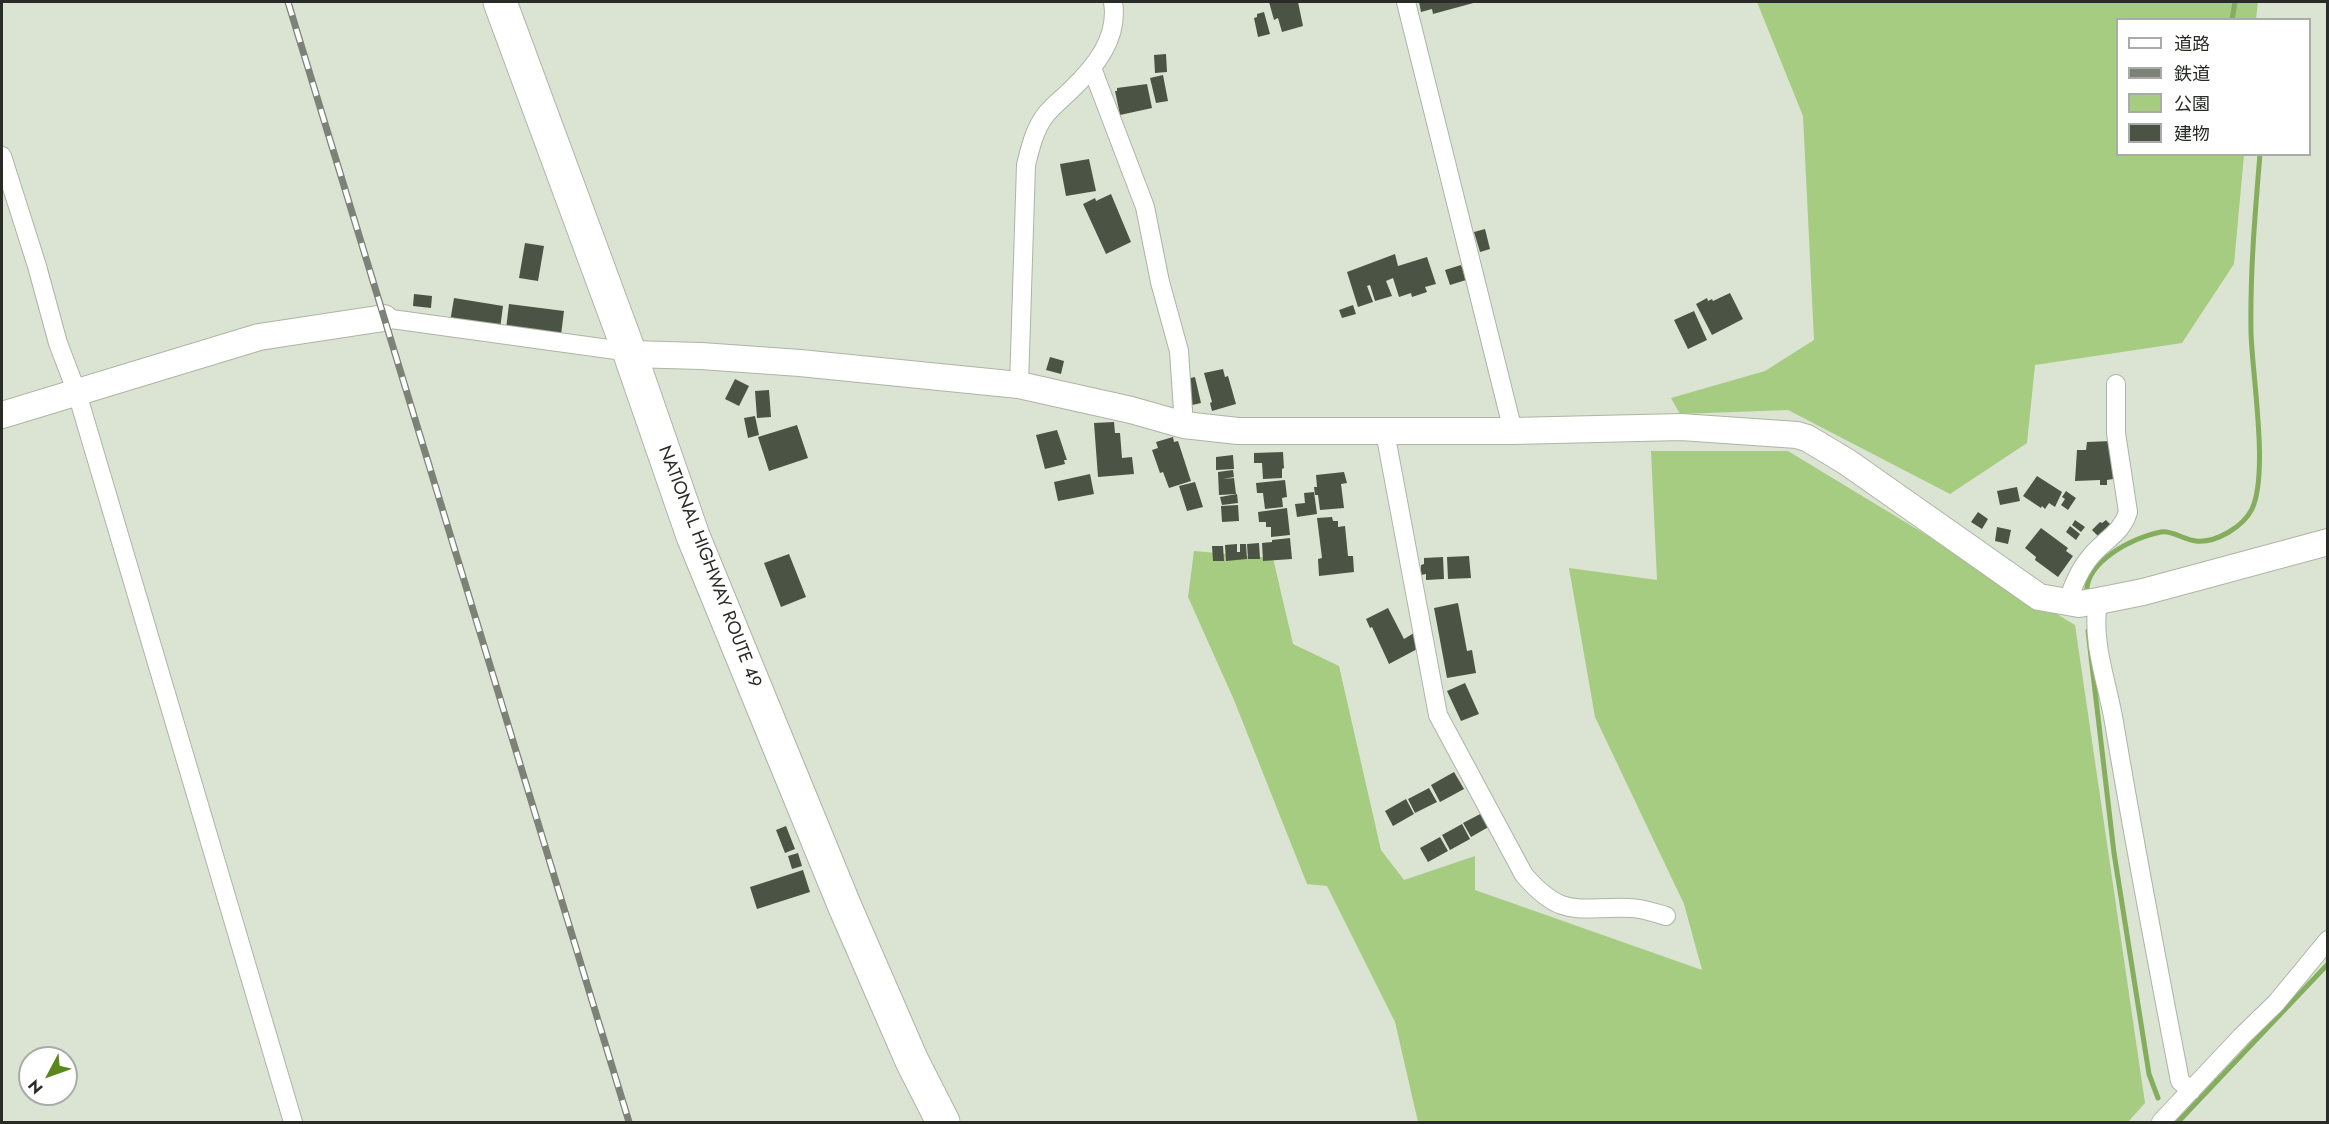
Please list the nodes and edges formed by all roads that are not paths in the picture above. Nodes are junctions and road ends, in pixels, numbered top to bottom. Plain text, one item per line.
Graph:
1 (500, 2) edge
2 (1113, 2) edge
3 (1406, 2) edge
4 (1092, 68) junction
5 (2, 156) edge
6 (8, 204) edge
7 (384, 318) joint
8 (630, 354) junction
9 (2116, 384) dead end
10 (1019, 385) junction
11 (77, 393) junction
12 (2, 415) edge
13 (1184, 425) junction
14 (1385, 432) junction
15 (1513, 432) junction
16 (2328, 542) edge
17 (2098, 601) junction
18 (2067, 603) junction
19 (1666, 916) dead end
20 (2328, 940) edge
21 (2191, 1091) junction
22 (293, 1122) edge
23 (943, 1122) edge
24 (2161, 1122) edge

1 - 8 highway, NATIONAL HIGHWAY ROUTE 49
2 - 4 street
3 - 15 street
4 - 10 street
4 - 13 street
5 - 6 street
6 - 11 street
7 - 8 street
7 - 11 street
8 - 10 street
8 - 23 highway, NATIONAL HIGHWAY ROUTE 49
9 - 18 street
10 - 13 street
11 - 12 street
11 - 22 street
13 - 14 street
14 - 15 street
14 - 19 street
15 - 18 street
16 - 17 street
17 - 18 street
17 - 21 street
20 - 21 street
21 - 24 street

